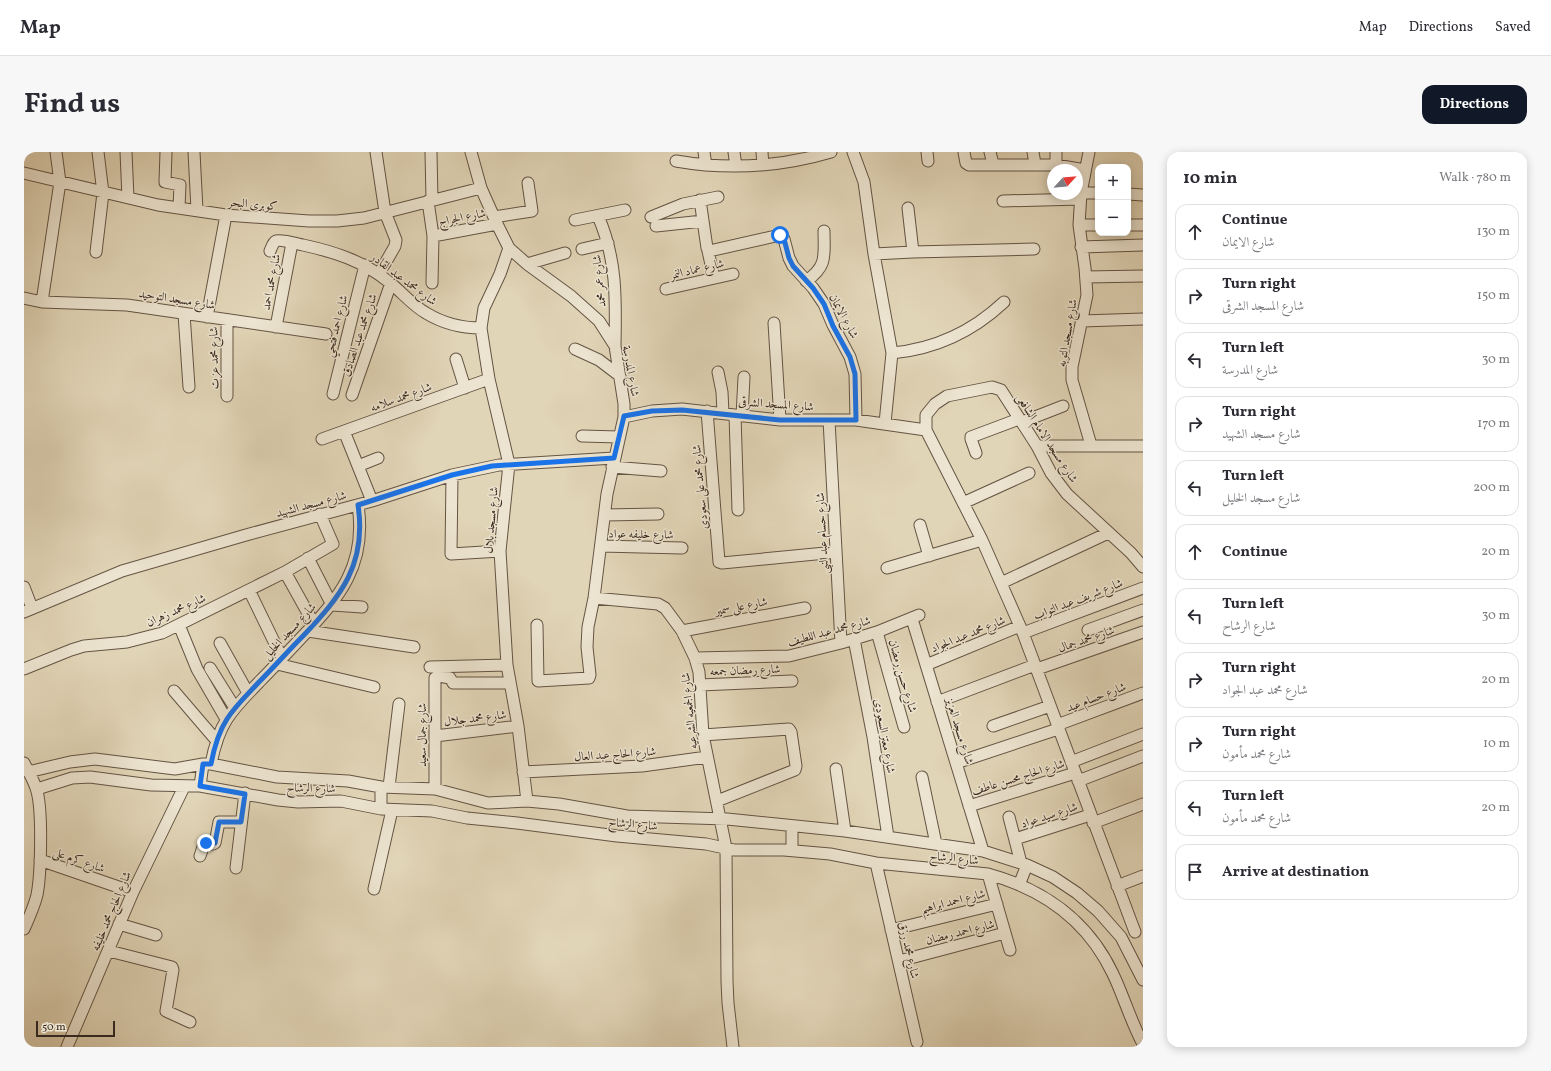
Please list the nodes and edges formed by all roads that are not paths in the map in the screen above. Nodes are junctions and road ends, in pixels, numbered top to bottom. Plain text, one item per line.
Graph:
1 (56, 152) edge
2 (98, 152) edge
3 (126, 152) edge
4 (166, 152) edge
5 (194, 152) edge
6 (376, 152) edge
7 (431, 152) edge
8 (471, 152) edge
9 (704, 152) edge
10 (734, 152) edge
11 (762, 152) edge
12 (830, 152) edge
13 (853, 152) edge
14 (964, 152) edge
15 (990, 152) edge
16 (1033, 152) edge
17 (1056, 152) edge
18 (1089, 152) edge
19 (681, 158) edge
20 (993, 164) junction
21 (1035, 164) junction
22 (1056, 164) edge
23 (706, 165) junction
24 (763, 165) junction
25 (1047, 165) edge
26 (736, 166) junction
27 (1085, 170) joint
28 (24, 173) edge
29 (1083, 180) edge
30 (60, 182) junction
31 (528, 183) dead end
32 (481, 188) junction
33 (103, 193) junction
34 (1095, 194) edge
35 (1131, 194) edge
36 (1143, 195) edge
37 (1083, 196) edge
38 (718, 197) dead end
39 (128, 198) junction
40 (1047, 199) edge
41 (700, 200) junction
42 (1080, 200) edge
43 (430, 201) junction
44 (1003, 202) dead end
45 (179, 208) junction
46 (908, 208) dead end
47 (197, 210) junction
48 (625, 210) dead end
49 (385, 212) junction
50 (226, 215) junction
51 (598, 216) junction
52 (495, 220) junction
53 (575, 220) dead end
54 (703, 221) junction
55 (1079, 225) junction
56 (1095, 225) edge
57 (1131, 225) edge
58 (1143, 225) edge
59 (824, 232) dead end
60 (433, 236) junction
61 (292, 243) junction
62 (608, 243) junction
63 (1143, 245) edge
64 (1081, 247) junction
65 (510, 248) junction
66 (582, 249) dead end
67 (1034, 249) dead end
68 (708, 251) junction
69 (96, 252) dead end
70 (270, 252) dead end
71 (914, 252) junction
72 (565, 253) dead end
73 (874, 254) junction
74 (527, 264) junction
75 (365, 265) junction
76 (379, 274) junction
77 (733, 274) dead end
78 (1143, 276) edge
79 (1086, 277) junction
80 (714, 278) junction
81 (806, 281) junction
82 (391, 283) junction
83 (432, 283) dead end
84 (666, 289) dead end
85 (24, 298) edge
86 (42, 302) junction
87 (1004, 302) dead end
88 (184, 314) junction
89 (207, 317) junction
90 (1143, 319) edge
91 (226, 320) junction
92 (1082, 320) junction
93 (774, 323) dead end
94 (276, 327) junction
95 (482, 328) junction
96 (326, 334) dead end
97 (615, 346) junction
98 (575, 349) dead end
99 (892, 353) junction
100 (456, 359) dead end
101 (718, 372) dead end
102 (620, 376) junction
103 (744, 377) dead end
104 (489, 379) junction
105 (189, 387) dead end
106 (465, 388) junction
107 (332, 394) dead end
108 (352, 395) dead end
109 (227, 396) dead end
110 (1063, 406) dead end
111 (707, 411) junction
112 (723, 413) junction
113 (624, 416) junction
114 (739, 416) junction
115 (780, 420) junction
116 (829, 420) junction
117 (856, 420) junction
118 (1021, 420) junction
119 (885, 424) junction
120 (926, 430) junction
121 (344, 431) junction
122 (582, 436) dead end
123 (619, 437) junction
124 (322, 439) dead end
125 (1091, 445) junction
126 (1037, 446) junction
127 (1143, 446) edge
128 (976, 453) dead end
129 (378, 458) dead end
130 (613, 462) junction
131 (509, 464) junction
132 (358, 466) junction
133 (661, 471) dead end
134 (1029, 473) dead end
135 (452, 475) junction
136 (372, 501) junction
137 (963, 503) junction
138 (358, 505) junction
139 (738, 510) dead end
140 (320, 514) junction
141 (658, 514) dead end
142 (605, 515) junction
143 (920, 525) dead end
144 (1108, 533) junction
145 (982, 540) junction
146 (601, 546) junction
147 (682, 548) dead end
148 (500, 551) junction
149 (836, 552) junction
150 (928, 556) junction
151 (308, 558) junction
152 (1143, 567) edge
153 (887, 568) dead end
154 (285, 572) junction
155 (1001, 583) junction
156 (24, 587) edge
157 (1143, 588) edge
158 (249, 590) junction
159 (594, 598) junction
160 (332, 605) junction
161 (362, 607) dead end
162 (805, 608) dead end
163 (28, 610) edge
164 (1143, 610) edge
165 (915, 617) joint
166 (536, 625) dead end
167 (178, 626) junction
168 (311, 628) junction
169 (1022, 630) junction
170 (1088, 630) dead end
171 (682, 631) junction
172 (877, 632) junction
173 (1143, 632) edge
174 (854, 639) junction
175 (220, 643) dead end
176 (841, 643) junction
177 (414, 647) dead end
178 (695, 658) junction
179 (280, 661) junction
180 (508, 665) junction
181 (926, 665) junction
182 (430, 667) dead end
183 (1036, 667) junction
184 (210, 668) dead end
185 (24, 669) edge
186 (792, 681) dead end
187 (510, 683) junction
188 (700, 685) junction
189 (374, 687) dead end
190 (174, 691) dead end
191 (248, 693) junction
192 (1143, 693) edge
193 (937, 702) junction
194 (399, 704) dead end
195 (1050, 706) junction
196 (235, 708) junction
197 (226, 719) junction
198 (518, 726) junction
199 (993, 726) dead end
200 (904, 727) dead end
201 (1058, 727) junction
202 (1143, 734) edge
203 (704, 735) junction
204 (435, 736) junction
205 (216, 740) junction
206 (1143, 756) edge
207 (707, 757) junction
208 (1071, 762) junction
209 (956, 763) junction
210 (26, 768) edge
211 (836, 769) dead end
212 (71, 770) junction
213 (523, 772) junction
214 (203, 773) junction
215 (922, 777) dead end
216 (1076, 777) junction
217 (184, 787) junction
218 (384, 788) junction
219 (37, 789) junction
220 (435, 789) junction
221 (245, 794) junction
222 (717, 801) junction
223 (527, 802) junction
224 (1143, 804) edge
225 (969, 806) junction
226 (385, 808) junction
227 (1009, 817) dead end
228 (1092, 819) junction
229 (241, 822) junction
230 (721, 822) junction
231 (845, 831) junction
232 (888, 837) junction
233 (792, 838) junction
234 (1015, 839) junction
235 (936, 844) junction
236 (725, 845) junction
237 (983, 851) junction
238 (200, 856) dead end
239 (40, 860) junction
240 (876, 863) junction
241 (236, 868) dead end
242 (1023, 872) junction
243 (988, 874) junction
244 (1143, 876) edge
245 (1117, 886) junction
246 (374, 889) dead end
247 (133, 892) junction
248 (997, 904) junction
249 (119, 924) junction
250 (24, 930) edge
251 (891, 930) junction
252 (1139, 930) edge
253 (1005, 934) junction
254 (156, 935) dead end
255 (1121, 937) junction
256 (108, 950) junction
257 (1010, 950) dead end
258 (898, 961) junction
259 (1143, 980) edge
260 (190, 1022) dead end
261 (917, 1042) dead end
262 (1143, 1044) edge
263 (67, 1047) edge
264 (733, 1047) edge

1 - 30 street
2 - 33 street
3 - 39 street
4 - 45 street
5 - 47 street
6 - 49 street
7 - 43 street
8 - 32 street, شارع المدرسة
9 - 23 street
10 - 26 street
11 - 24 street
12 - 24 street
13 - 73 street
14 - 20 street
15 - 20 street
16 - 21 street
17 - 22 street
18 - 27 street, شارع مسجد التوبه
19 - 23 street
20 - 21 street
21 - 25 street
23 - 26 street
24 - 26 street
27 - 29 street, شارع مسجد التوبه
28 - 30 street, كوبرى البحر
30 - 33 street, كوبرى البحر
30 - 86 street
31 - 52 street, شارع الجراج
32 - 43 street, كوبرى البحر
32 - 52 street, شارع المدرسة
33 - 39 street, كوبرى البحر
33 - 69 street
34 - 37 street
35 - 36 street
38 - 41 street
39 - 45 street, كوبرى البحر
40 - 44 street
41 - 54 street
41 - 54 street
42 - 55 street, شارع مسجد التوبه
43 - 49 street, كوبرى البحر
43 - 60 street
45 - 47 street, كوبرى البحر
46 - 71 street
47 - 50 street, كوبرى البحر
48 - 51 street
49 - 50 street, كوبرى البحر
49 - 76 street
50 - 89 street
51 - 53 street
51 - 62 street, شارع عمر محمد
52 - 60 street, شارع الجراج
52 - 65 street, شارع المدرسة
54 - 68 street
55 - 56 street
55 - 64 street, شارع مسجد التوبه
57 - 58 street
59 - 81 street
60 - 83 street
61 - 70 street, شارع محمد عبد القادر
61 - 75 street, شارع محمد عبد القادر
61 - 94 street, شارع محمد احمد
62 - 66 street
62 - 97 street, شارع عمر محمد
63 - 64 street
64 - 79 street, شارع مسجد التوبه
65 - 74 street, شارع المدرسة
65 - 95 street, شارع مسجد بلال
67 - 71 street
68 - 80 street
68 - 81 street, شارع الايمان
71 - 73 street
72 - 74 street
73 - 99 street
74 - 97 street, شارع المدرسة
75 - 76 street, شارع محمد عبد القادر
75 - 107 street, شارع احمد فتحي
76 - 82 street, شارع محمد عبد القادر
77 - 80 street, شارع عماد النمر
78 - 79 street
79 - 92 street, شارع مسجد التوبه
80 - 84 street, شارع عماد النمر
81 - 117 street, شارع الايمان
82 - 95 street, شارع محمد عبد القادر
82 - 108 street, شارع محمد عبد الصادق
85 - 86 street, شارع مسجد التوحيد
86 - 88 street, شارع مسجد التوحيد
87 - 99 street
88 - 89 street, شارع مسجد التوحيد
88 - 105 street
89 - 91 street, شارع مسجد التوحيد
90 - 92 street
91 - 94 street, شارع مسجد التوحيد
91 - 109 street, شارع محمد عزت
92 - 125 street, شارع مسجد التوبه
93 - 115 street
94 - 96 street, شارع مسجد التوحيد
95 - 104 street, شارع مسجد بلال
97 - 102 street, شارع المدرسة
98 - 102 street
99 - 119 street
100 - 106 street
101 - 112 street
102 - 113 street, شارع المدرسة
103 - 114 street
104 - 106 street, شارع محمد سلامه
104 - 131 street, شارع مسجد بلال
106 - 121 street, شارع محمد سلامه
110 - 118 street
111 - 112 street, شارع المسجد الشرقى
111 - 113 street, شارع المسجد الشرقى
111 - 149 street, شارع محمد على سعودى
112 - 114 street, شارع المسجد الشرقى
113 - 123 street, شارع المدرسة
114 - 115 street, شارع المسجد الشرقى
114 - 139 street
115 - 116 street, شارع المسجد الشرقى
116 - 117 street, شارع المسجد الشرقى
116 - 149 street, شارع حسام عبد النبى
117 - 119 street, شارع المسجد الشرقى
118 - 120 street, شارع مسجد الامام الشافعى
118 - 126 street, شارع مسجد الامام الشافعى
118 - 128 street
119 - 120 street, شارع المسجد الشرقى
120 - 137 street
121 - 124 street, شارع محمد سلامه
121 - 132 street
122 - 123 street
123 - 130 street, شارع المدرسة
125 - 126 street
125 - 127 street
126 - 144 street, شارع مسجد الامام الشافعى
129 - 132 street
130 - 131 street, شارع مسجد الشهيد
130 - 133 street, شارع مسجد الشهيد
130 - 142 street, شارع المدرسة
131 - 135 street, شارع مسجد الشهيد
131 - 148 street, شارع مسجد بلال
132 - 136 street
134 - 137 street
135 - 136 street, شارع مسجد الشهيد
135 - 148 street
136 - 138 street, شارع مسجد الشهيد
137 - 145 street
138 - 140 street, شارع مسجد الشهيد
138 - 160 street, شارع مسجد الخليل
140 - 151 street, شارع محمد زهران
140 - 163 street, شارع مسجد الشهيد
141 - 142 street
142 - 146 street, شارع المدرسة
143 - 150 street
144 - 152 street, شارع مسجد الامام الشافعى
144 - 155 street
145 - 150 street
145 - 155 street
146 - 147 street, شارع خليفه عواد
146 - 159 street, شارع المدرسة
148 - 180 street, شارع مسجد بلال
149 - 176 street, شارع حسام عبد النبى
150 - 153 street
151 - 154 street, شارع محمد زهران
151 - 160 street
154 - 158 street, شارع محمد زهران
154 - 168 street
155 - 169 street
156 - 163 street
157 - 169 street, شارع شريف عبد التواب
158 - 167 street, شارع محمد زهران
158 - 179 street
159 - 166 street, شارع المدرسة
159 - 171 street, شارع الجمعيه الشرعيه
160 - 161 street
160 - 168 street, شارع مسجد الخليل
162 - 171 street, شارع على سمير
164 - 170 street
165 - 172 street, شارع محمد عبد اللطيف
165 - 181 street, شارع مسجد العزيز
167 - 185 street, شارع محمد زهران
167 - 197 street
168 - 177 street
168 - 179 street, شارع مسجد الخليل
169 - 181 street, شارع محمد عبد الجواد
169 - 183 street
171 - 178 street, شارع الجمعيه الشرعيه
172 - 174 street, شارع محمد عبد اللطيف
172 - 200 street, شارع حسن رمضان
173 - 183 street, شارع محمد جمال
174 - 176 street, شارع محمد عبد اللطيف
174 - 232 street, شارع معتز السعودى
175 - 191 street
176 - 178 street, شارع محمد عبد اللطيف
178 - 188 street, شارع الجمعيه الشرعيه
179 - 189 street
179 - 191 street, شارع مسجد الخليل
180 - 182 street
180 - 187 street, شارع مسجد بلال
181 - 193 street, شارع مسجد العزيز
183 - 193 street, شارع محمد جمال
183 - 195 street
184 - 196 street
186 - 188 street, شارع رمضان جمعه
187 - 198 street, شارع مسجد بلال
187 - 204 street, شارع جمال سعيد
188 - 203 street, شارع الجمعيه الشرعيه
190 - 205 street
191 - 196 street, شارع مسجد الخليل
192 - 201 street, شارع حسام عيد
193 - 209 street, شارع مسجد العزيز
194 - 218 street
195 - 199 street
195 - 201 street
196 - 197 street, شارع مسجد الخليل
197 - 205 street, شارع مسجد الخليل
198 - 204 street, شارع محمد جلال
198 - 213 street, شارع مسجد بلال
201 - 208 street
201 - 209 street, شارع حسام عيد
202 - 208 street
203 - 207 street, شارع الجمعيه الشرعيه
203 - 222 street
204 - 220 street, شارع جمال سعيد
205 - 214 street, شارع مسجد الخليل
206 - 216 street, شارع الحاج محسن عاطف
207 - 213 street, شارع الحاج عبد العال
207 - 222 street, شارع الجمعيه الشرعيه
208 - 216 street
209 - 225 street, شارع مسجد العزيز
210 - 212 street, شارع الرشاح
210 - 219 street
211 - 231 street
212 - 214 street, شارع الرشاح
212 - 217 street, شارع الرشاح
212 - 219 street, شارع الرشاح
213 - 223 street, شارع مسجد بلال
214 - 217 street, شارع الرشاح
214 - 218 street, شارع الرشاح
214 - 221 street, شارع الرشاح
215 - 235 street
216 - 225 street, شارع الحاج محسن عاطف
216 - 228 street
217 - 247 street, شارع الحاج محمد خليفه
218 - 220 street, شارع الرشاح
218 - 226 street
219 - 239 street
220 - 223 street, شارع الرشاح
221 - 226 street, شارع الرشاح
221 - 229 street
222 - 230 street, شارع الجمعيه الشرعيه
223 - 230 street, شارع الرشاح
224 - 228 street
225 - 237 street, شارع مسجد العزيز
226 - 236 street, شارع الرشاح
226 - 246 street
227 - 234 street
228 - 234 street, شارع سيد عواد
228 - 245 street
229 - 238 street
229 - 241 street
230 - 233 street, شارع الرشاح
230 - 236 street, شارع الجمعيه الشرعيه
231 - 232 street, شارع الرشاح
231 - 233 street, شارع الرشاح
232 - 235 street, شارع الرشاح
233 - 236 street, شارع الرشاح
233 - 240 street, شارع الرشاح
234 - 242 street
235 - 237 street, شارع الرشاح
236 - 264 street, شارع الجمعيه الشرعيه
237 - 242 street, شارع الرشاح
239 - 247 street, شارع كرم على
239 - 250 street
240 - 243 street, شارع الرشاح
240 - 251 street, شارع محمد رزق
242 - 243 street, شارع الرشاح
242 - 255 street, شارع الرشاح
242 - 262 street, شارع الرشاح
243 - 248 street
244 - 245 street
245 - 252 street
247 - 249 street, شارع الحاج محمد خليفه
248 - 251 street, شارع احمد ابراهيم
248 - 253 street
249 - 254 street
249 - 256 street, شارع الحاج محمد خليفه
251 - 258 street, شارع محمد رزق
252 - 255 street
253 - 257 street
253 - 258 street, شارع احمد رمضان
255 - 259 street, شارع الرشاح
256 - 260 street
256 - 263 street, شارع الحاج محمد خليفه
258 - 261 street, شارع محمد رزق

